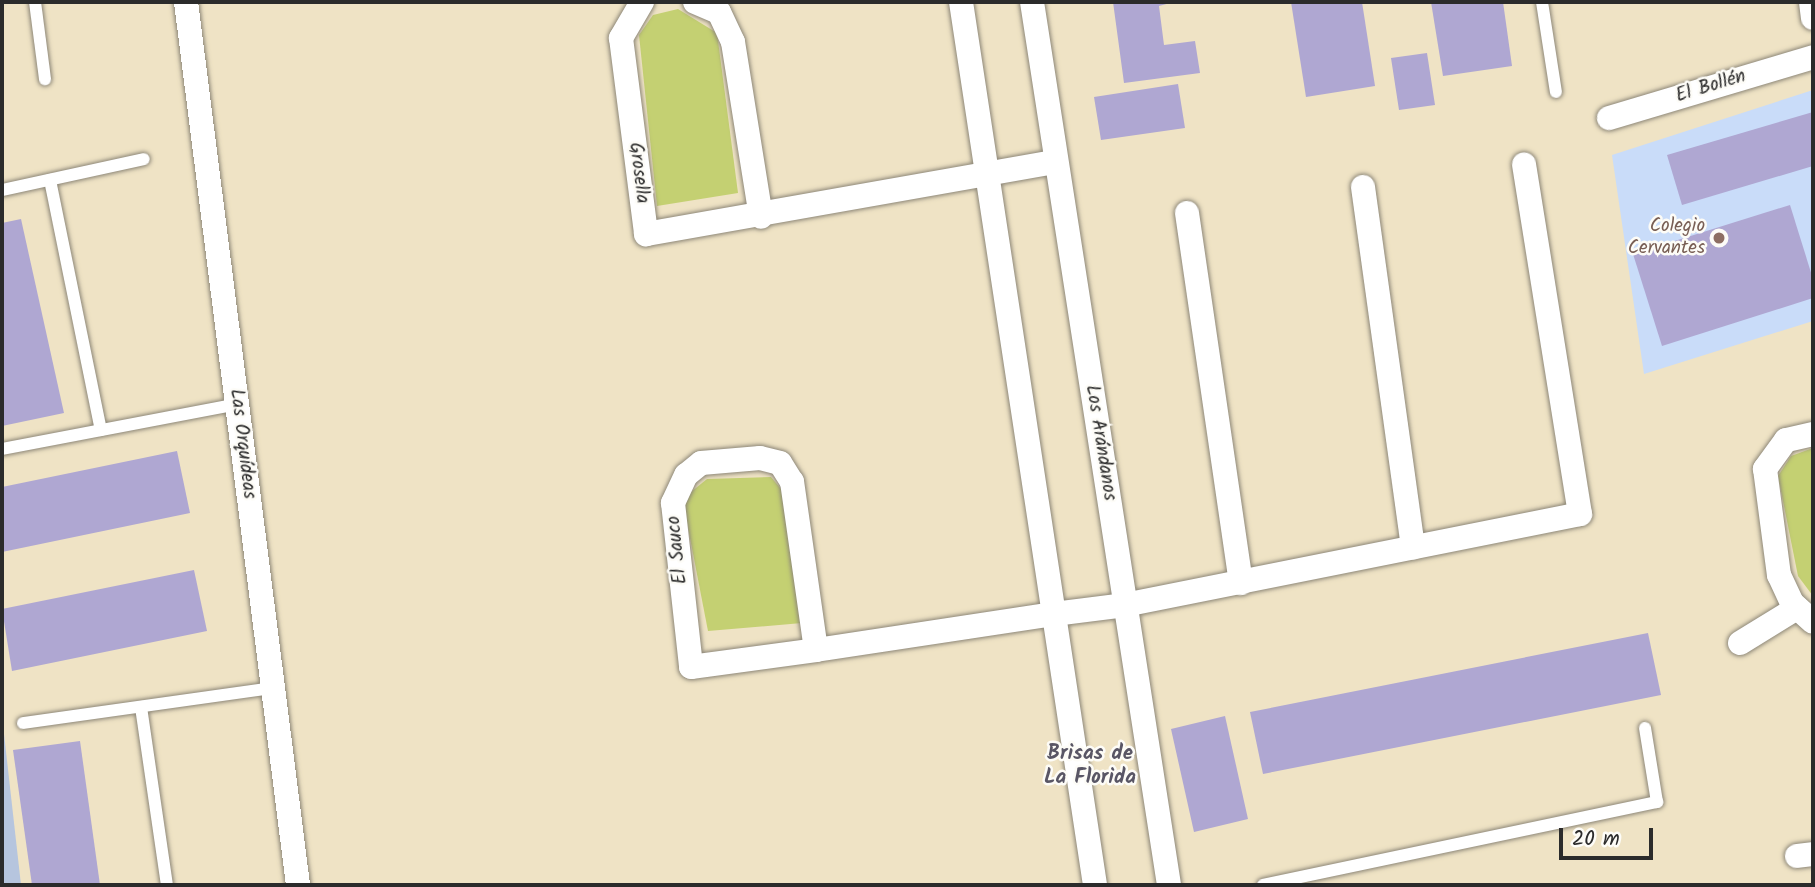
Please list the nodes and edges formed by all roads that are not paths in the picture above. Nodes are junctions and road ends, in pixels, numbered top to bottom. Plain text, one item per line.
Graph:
1 (35, 2) edge
2 (186, 2) edge
3 (642, 2) edge
4 (695, 2) edge
5 (961, 2) edge
6 (1032, 2) edge
7 (1542, 2) edge
8 (1811, 2) edge
9 (1813, 18) edge
10 (1813, 57) edge
11 (45, 79) dead end
12 (1556, 92) dead end
13 (1609, 118) dead end
14 (144, 159) dead end
15 (1056, 162) junction
16 (1524, 164) dead end
17 (987, 173) junction
18 (50, 180) junction
19 (1363, 187) dead end
20 (2, 191) edge
21 (1186, 213) dead end
22 (761, 217) junction
23 (237, 404) junction
24 (101, 430) junction
25 (1813, 434) edge
26 (2, 449) edge
27 (1413, 548) junction
28 (1241, 583) junction
29 (1125, 605) junction
30 (1054, 614) junction
31 (1805, 615) edge
32 (1740, 643) dead end
33 (816, 650) junction
34 (273, 688) junction
35 (141, 707) junction
36 (23, 723) dead end
37 (1645, 728) dead end
38 (167, 885) edge
39 (298, 885) edge
40 (1095, 885) edge
41 (1168, 885) edge
42 (1263, 885) edge

1 - 11 lane
2 - 23 street, Las Orquídeas
3 - 22 street, Grosella
4 - 22 street
5 - 17 street
6 - 15 street, Los Arándanos
7 - 12 lane
8 - 9 street
10 - 13 street, El Bollén
14 - 18 lane
15 - 17 street, Grosella
15 - 29 street, Los Arándanos
16 - 27 street, El Sauco
17 - 22 street, Grosella
17 - 30 street
18 - 20 lane
18 - 24 lane
19 - 27 street
21 - 28 street
23 - 24 lane
23 - 34 street, Las Orquídeas
24 - 26 lane
25 - 31 street
27 - 28 street, El Sauco
28 - 29 street, El Sauco
29 - 30 street, El Sauco
29 - 41 street, Los Arándanos
30 - 33 street, El Sauco
30 - 40 street
31 - 32 street
33 - 33 street, El Sauco
34 - 35 lane
34 - 39 street, Las Orquídeas
35 - 36 lane
35 - 38 lane
37 - 42 lane

